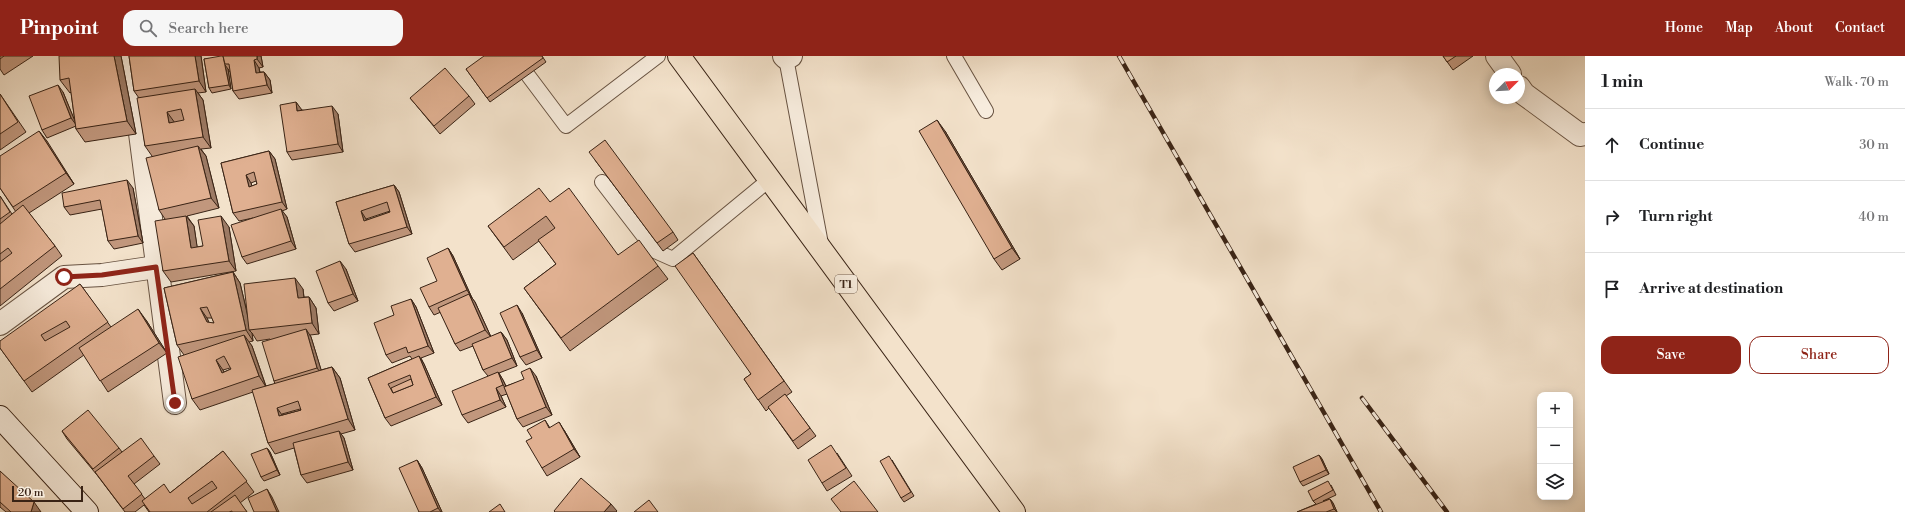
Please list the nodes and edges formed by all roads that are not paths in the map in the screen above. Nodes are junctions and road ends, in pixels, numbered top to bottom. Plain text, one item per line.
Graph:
1 (127, 56) edge
2 (658, 56) edge
3 (679, 56) edge
4 (954, 56) edge
5 (1497, 56) edge
6 (787, 57) edge
7 (521, 66) edge
8 (1506, 68) edge
9 (1525, 95) edge
10 (986, 111) dead end
11 (1585, 134) edge
12 (769, 180) junction
13 (602, 182) edge
14 (823, 253) junction
15 (156, 267) junction
16 (0, 324) edge
17 (175, 403) dead end
18 (0, 417) edge
19 (87, 512) edge
20 (1014, 512) edge

1 - 15 street
2 - 7 lane
3 - 12 highway, T1
4 - 10 lane
5 - 8 street
6 - 14 lane
9 - 11 street
12 - 13 lane
12 - 14 highway, T1
14 - 20 highway, T1
15 - 16 street
15 - 17 street
18 - 19 street

